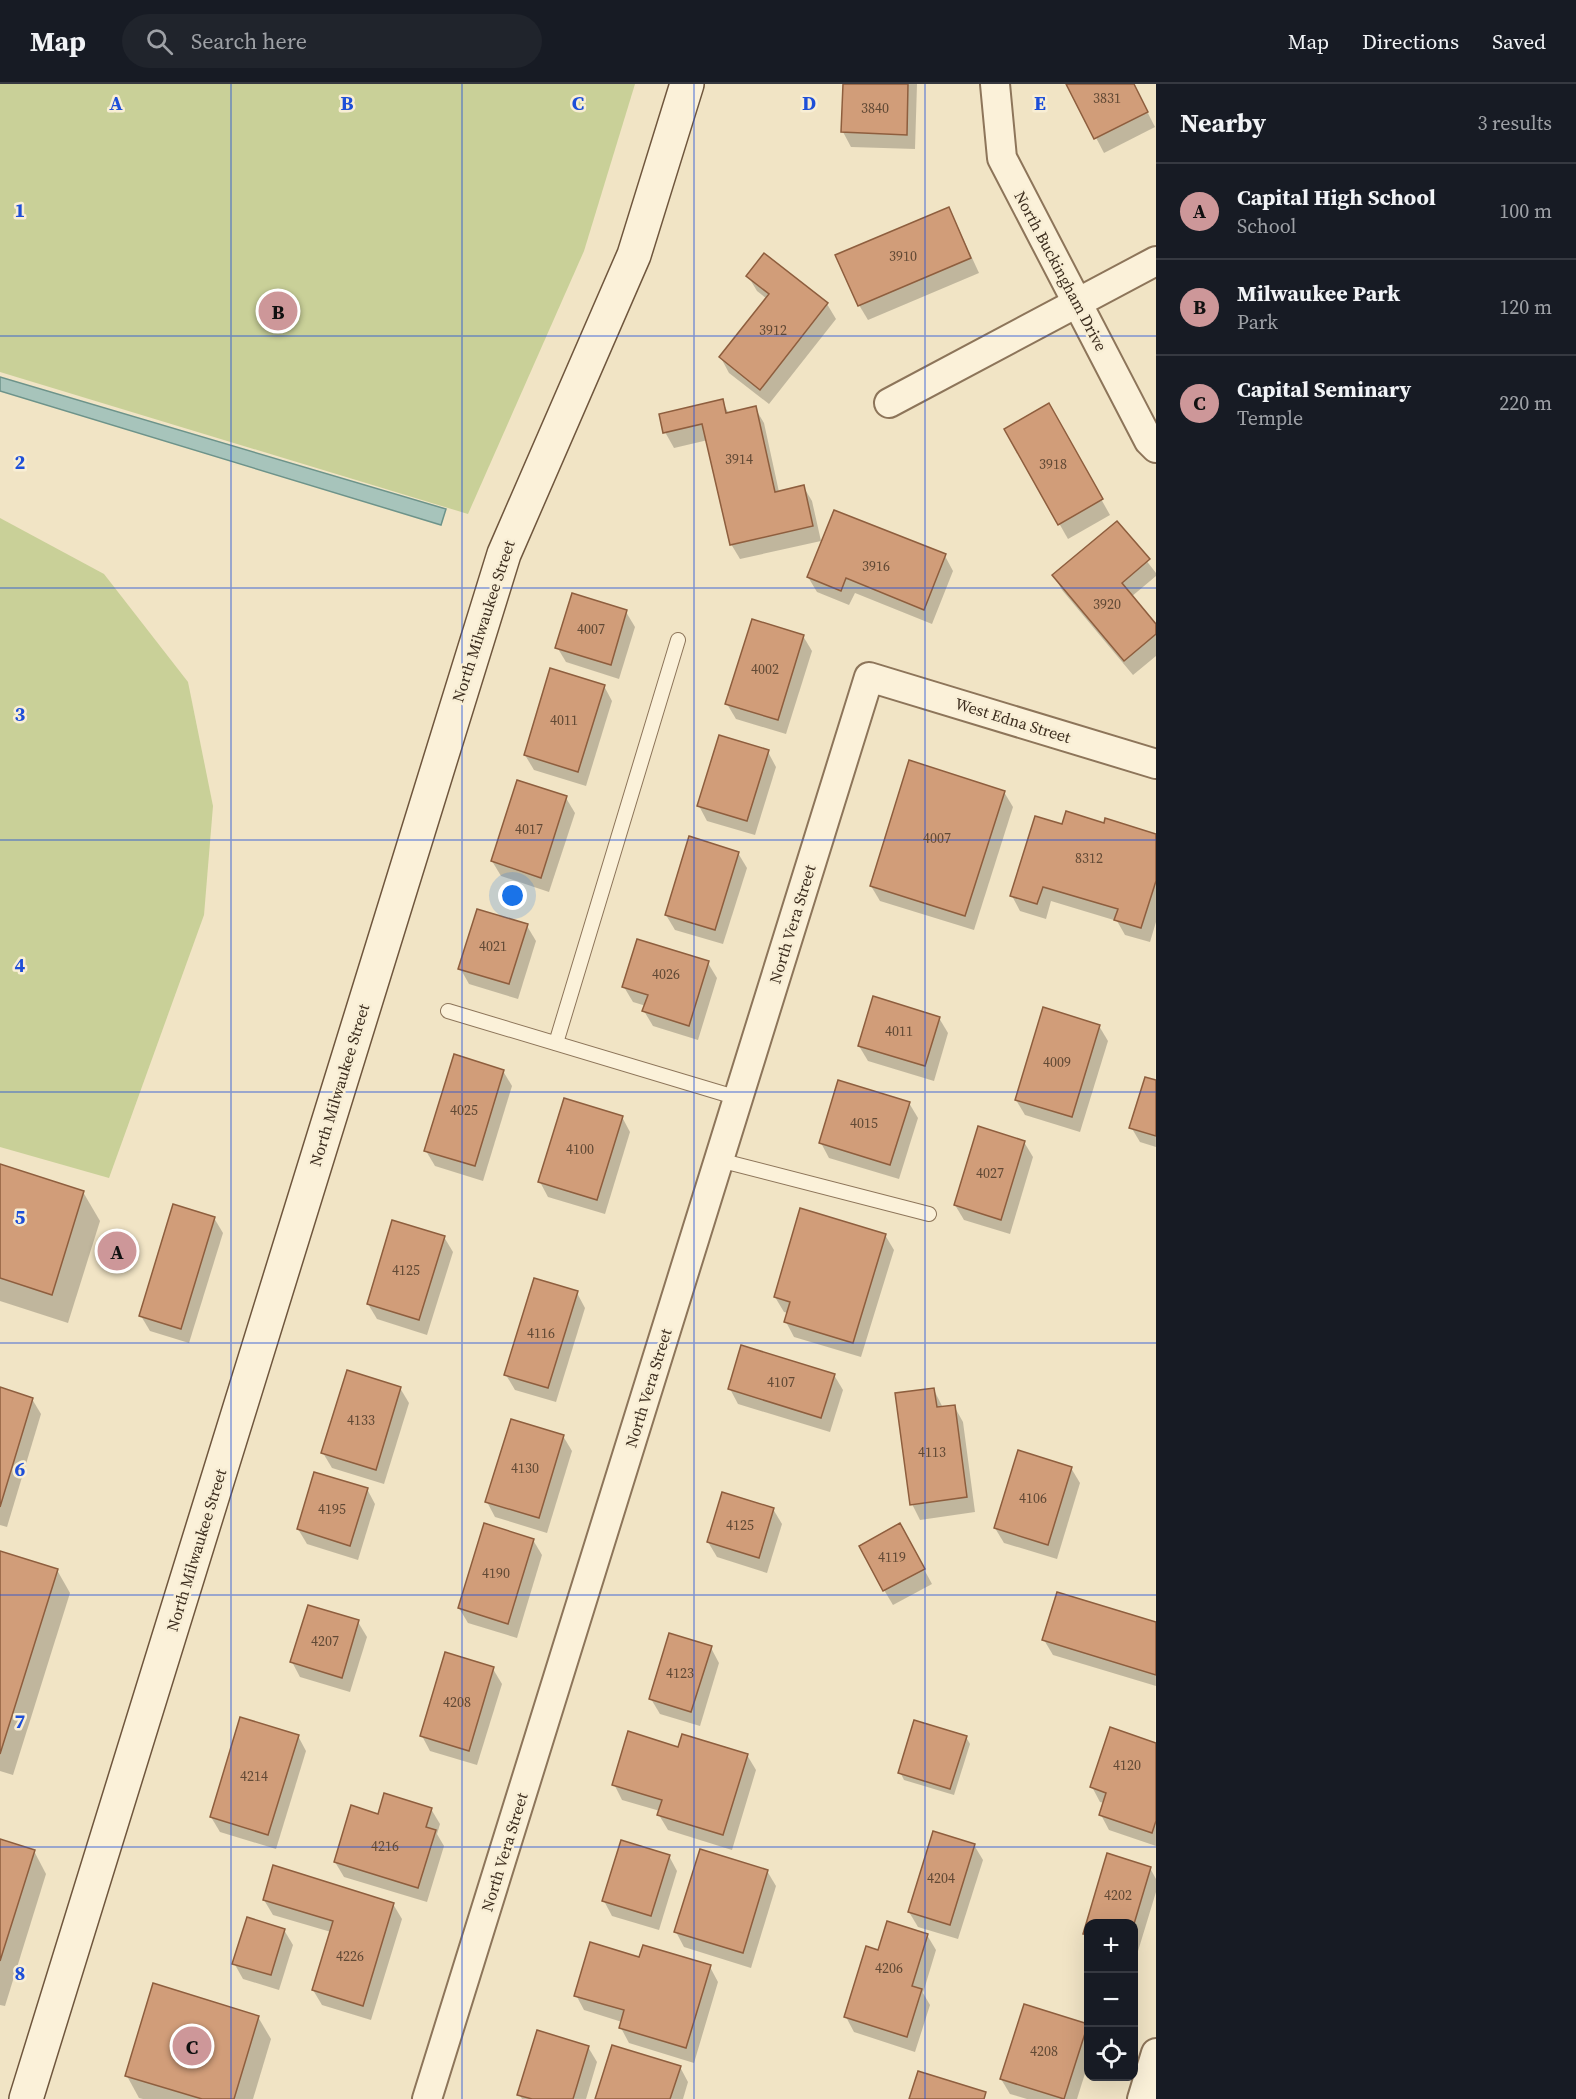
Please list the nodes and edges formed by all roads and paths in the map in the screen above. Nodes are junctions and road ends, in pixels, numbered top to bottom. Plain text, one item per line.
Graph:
1 (687, 84) edge
2 (995, 84) edge
3 (1156, 261) edge
4 (1078, 303) junction
5 (889, 403) dead end
6 (1156, 448) edge
7 (678, 640) dead end
8 (869, 677) joint
9 (1156, 764) edge
10 (448, 1011) dead end
11 (556, 1043) junction
12 (738, 1098) junction
13 (719, 1160) junction
14 (928, 1214) dead end
15 (1156, 2053) edge
16 (26, 2099) edge
17 (427, 2099) edge
18 (1142, 2099) edge

1 - 16 street, North Milwaukee Street
2 - 4 street, North Buckingham Drive
3 - 4 street
4 - 5 street
4 - 6 street, North Buckingham Drive
7 - 11 lane
8 - 9 street, West Edna Street
8 - 12 street, North Vera Street
10 - 11 lane
11 - 12 lane
12 - 13 street, North Vera Street
13 - 14 lane
13 - 17 street, North Vera Street
15 - 18 street

